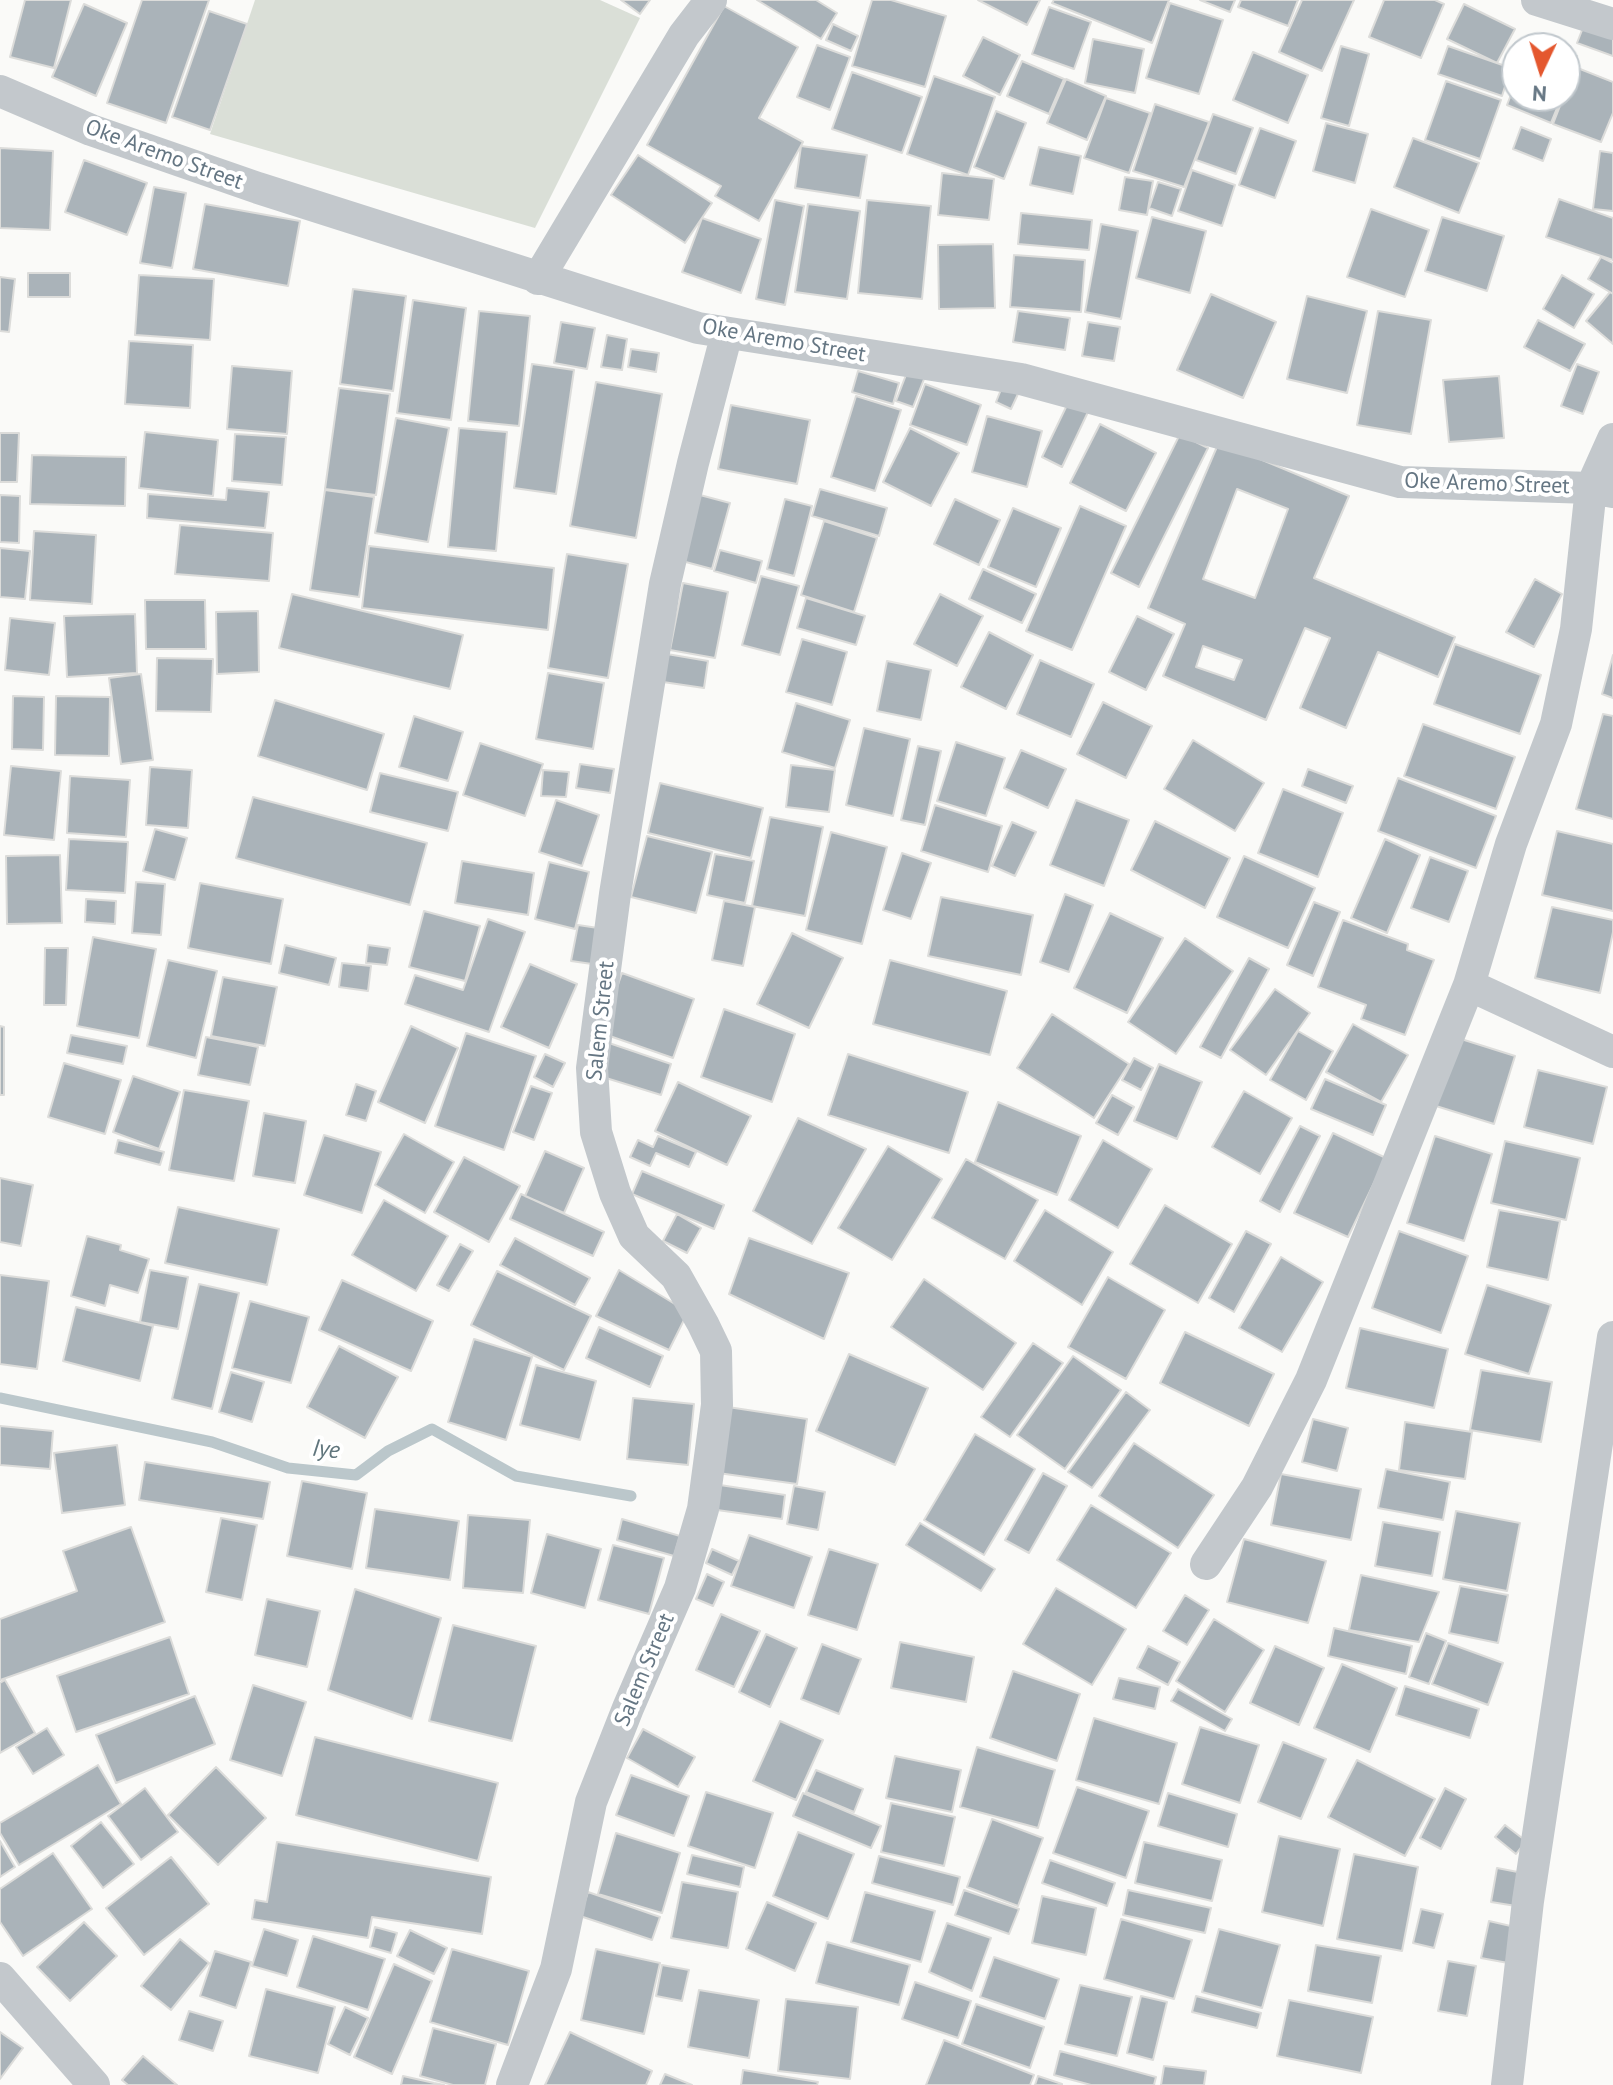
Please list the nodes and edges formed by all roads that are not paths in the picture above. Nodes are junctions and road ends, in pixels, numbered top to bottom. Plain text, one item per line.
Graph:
1 (711, 0) edge
2 (1537, 0) edge
3 (1613, 24) edge
4 (0, 91) edge
5 (538, 279) junction
6 (727, 333) junction
7 (1613, 439) edge
8 (1602, 490) edge
9 (1469, 985) junction
10 (1613, 1052) edge
11 (1613, 1337) edge
12 (1206, 1564) dead end
13 (0, 1978) edge
14 (94, 2085) edge
15 (512, 2085) edge
16 (1507, 2085) edge

1 - 5 street
2 - 3 street
4 - 5 street, Oke Aremo Street
5 - 6 street, Oke Aremo Street
6 - 8 street, Oke Aremo Street
6 - 15 street, Salem Street
7 - 8 street
8 - 9 street
9 - 10 street
9 - 12 street
11 - 16 street
13 - 14 street

